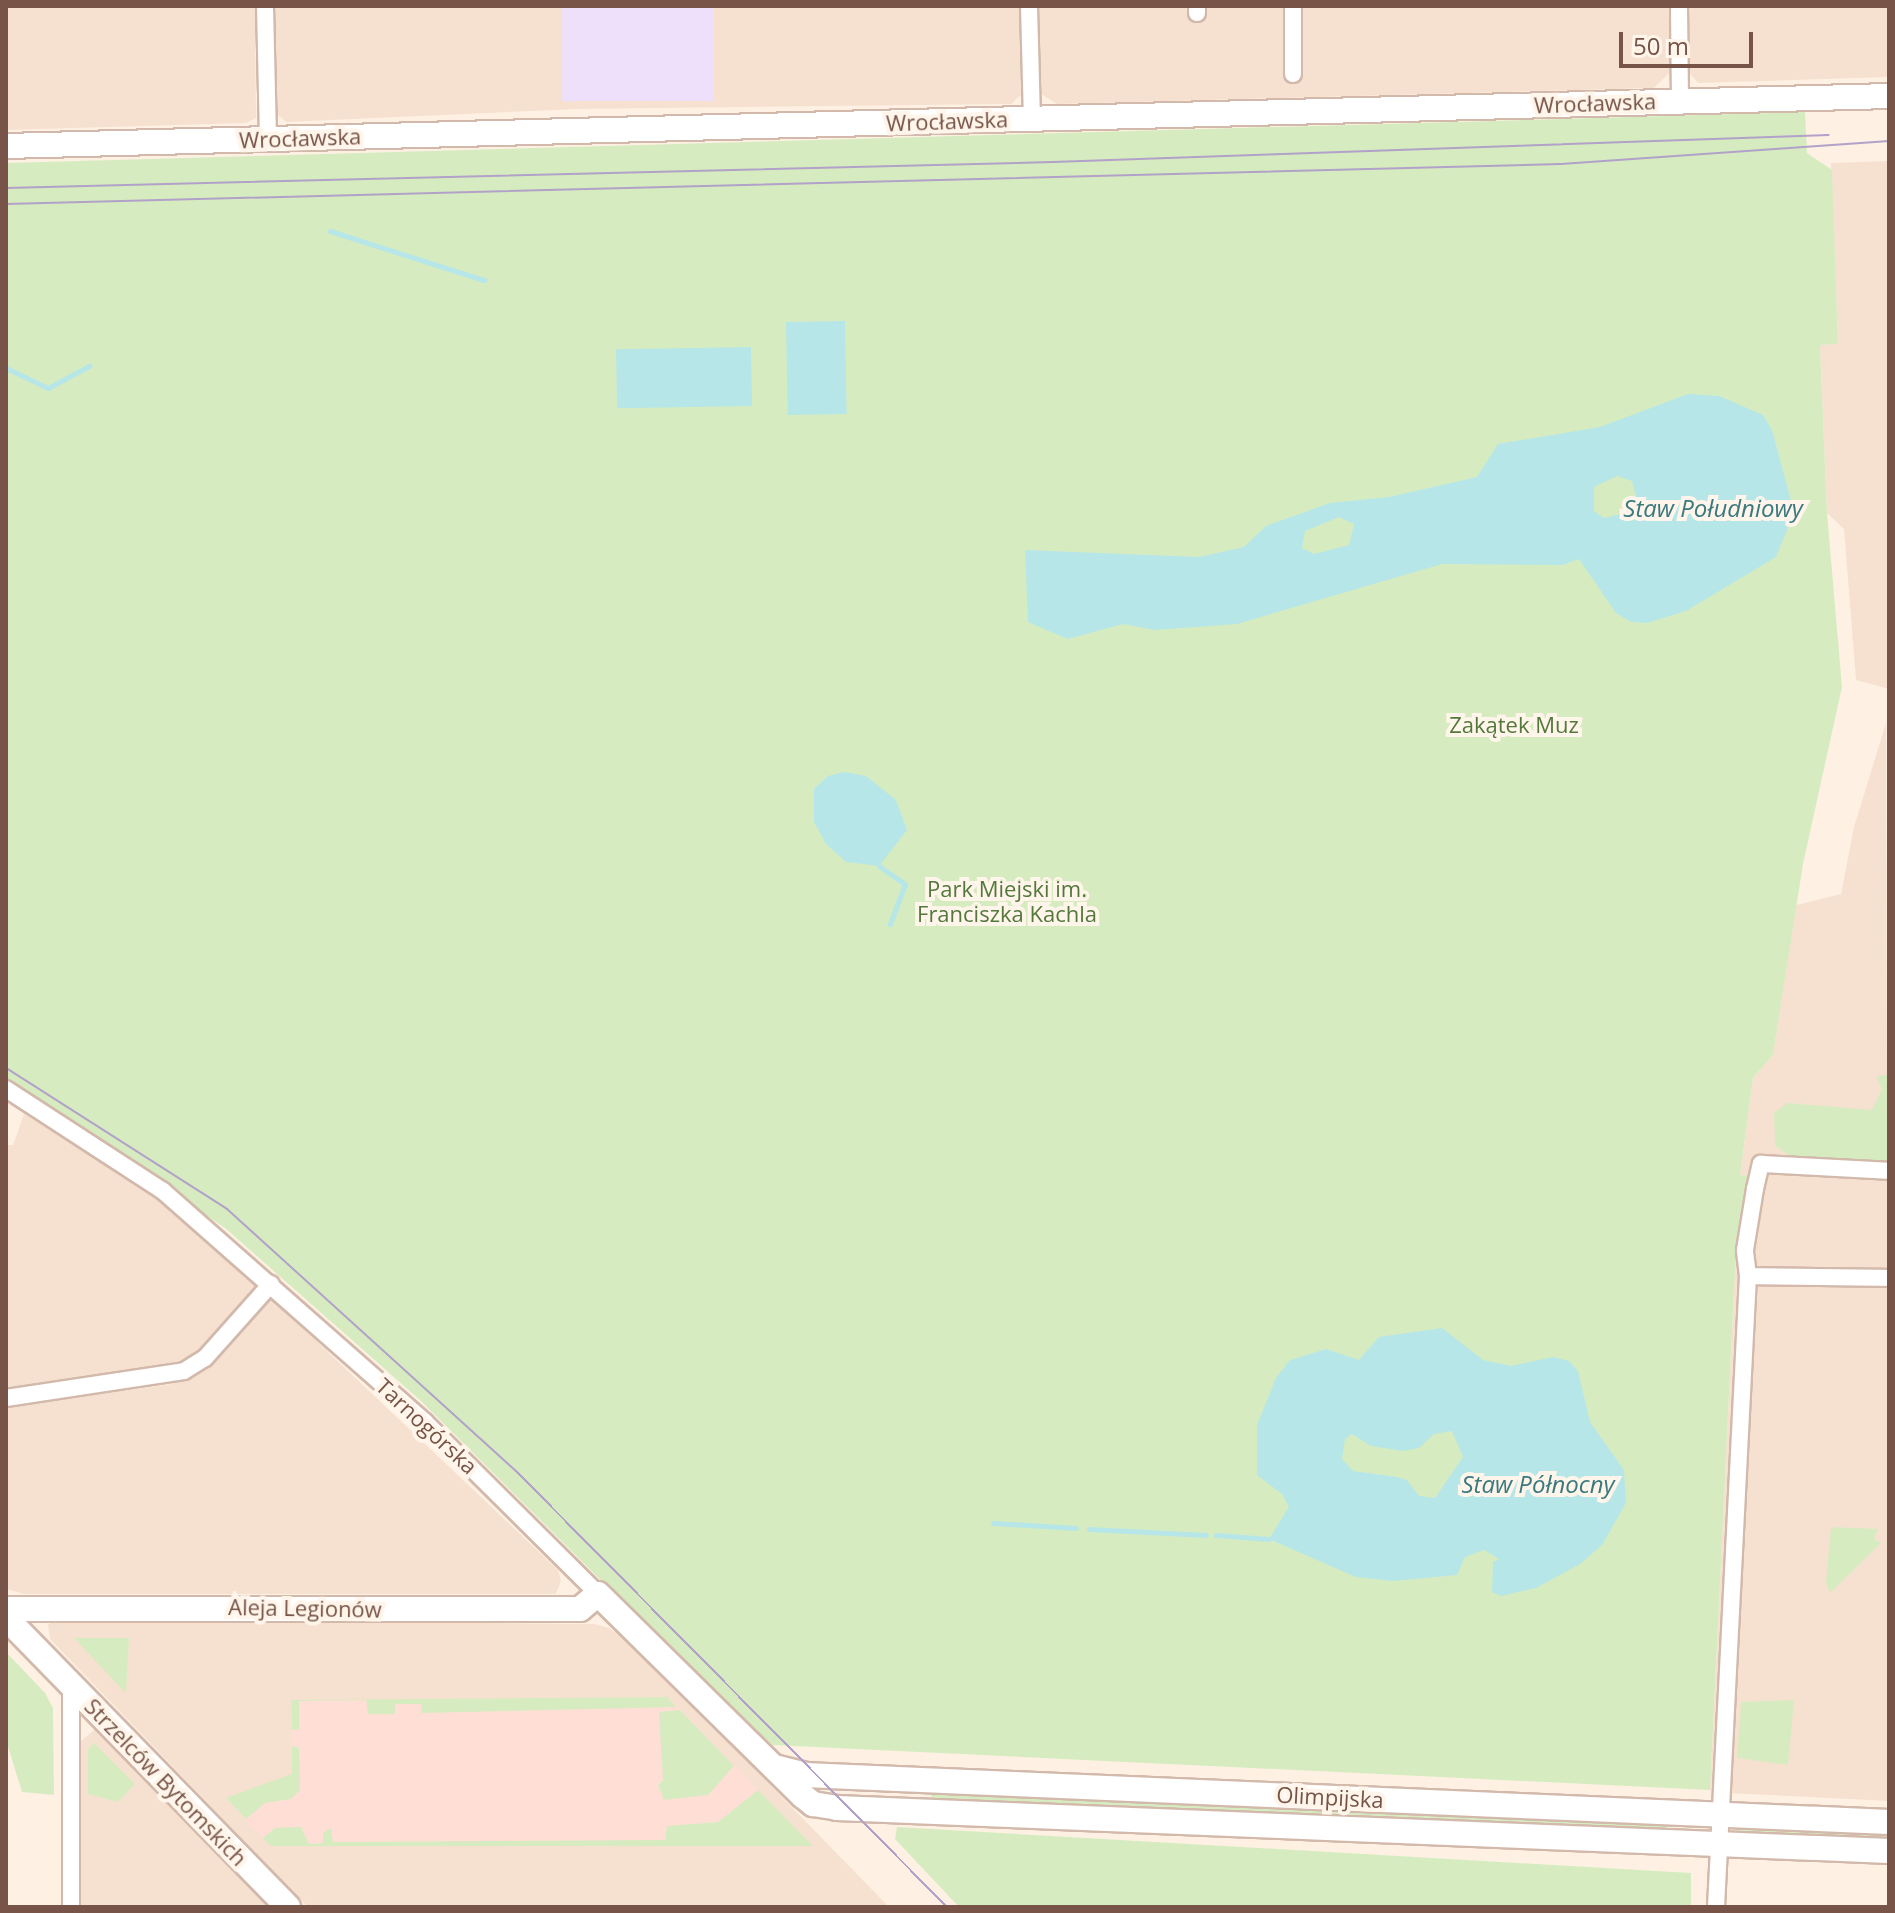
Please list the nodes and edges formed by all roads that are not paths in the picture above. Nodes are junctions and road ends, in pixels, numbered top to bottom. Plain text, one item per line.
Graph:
1 (265, 6) edge
2 (1029, 6) edge
3 (1293, 6) edge
4 (1679, 6) edge
5 (1293, 74) dead end
6 (1889, 96) edge
7 (1680, 101) junction
8 (1032, 118) junction
9 (268, 138) junction
10 (6, 146) edge
11 (6, 1089) edge
12 (1889, 1171) edge
13 (1748, 1276) junction
14 (1889, 1278) edge
15 (271, 1284) junction
16 (6, 1398) edge
17 (598, 1594) junction
18 (54, 1608) junction
19 (6, 1609) edge
20 (6, 1618) edge
21 (6, 1638) edge
22 (44, 1658) junction
23 (71, 1685) junction
24 (772, 1766) junction
25 (813, 1804) joint
26 (1720, 1814) junction
27 (1889, 1822) edge
28 (1718, 1844) junction
29 (1889, 1851) edge
30 (71, 1907) edge
31 (288, 1907) edge
32 (1716, 1907) edge

1 - 9 street
2 - 8 street
3 - 5 street
4 - 7 street
6 - 7 street, Wrocławska
7 - 8 street, Wrocławska
8 - 9 street, Wrocławska
9 - 10 street, Wrocławska
11 - 15 street, Tarnogórska
12 - 13 street
13 - 14 street
13 - 26 street
15 - 16 street
15 - 17 street, Tarnogórska
17 - 18 street, Aleja Legionów
17 - 24 street, Tarnogórska
18 - 19 street, Aleja Legionów
18 - 22 street
20 - 22 street, Strzelców Bytomskich
21 - 22 street
22 - 23 street, Strzelców Bytomskich
23 - 30 street
23 - 31 street, Strzelców Bytomskich
24 - 25 street, Tarnogórska
24 - 26 street, Olimpijska
25 - 28 street, Olimpijska
26 - 27 street, Olimpijska
26 - 28 street
28 - 29 street, Olimpijska
28 - 32 street

